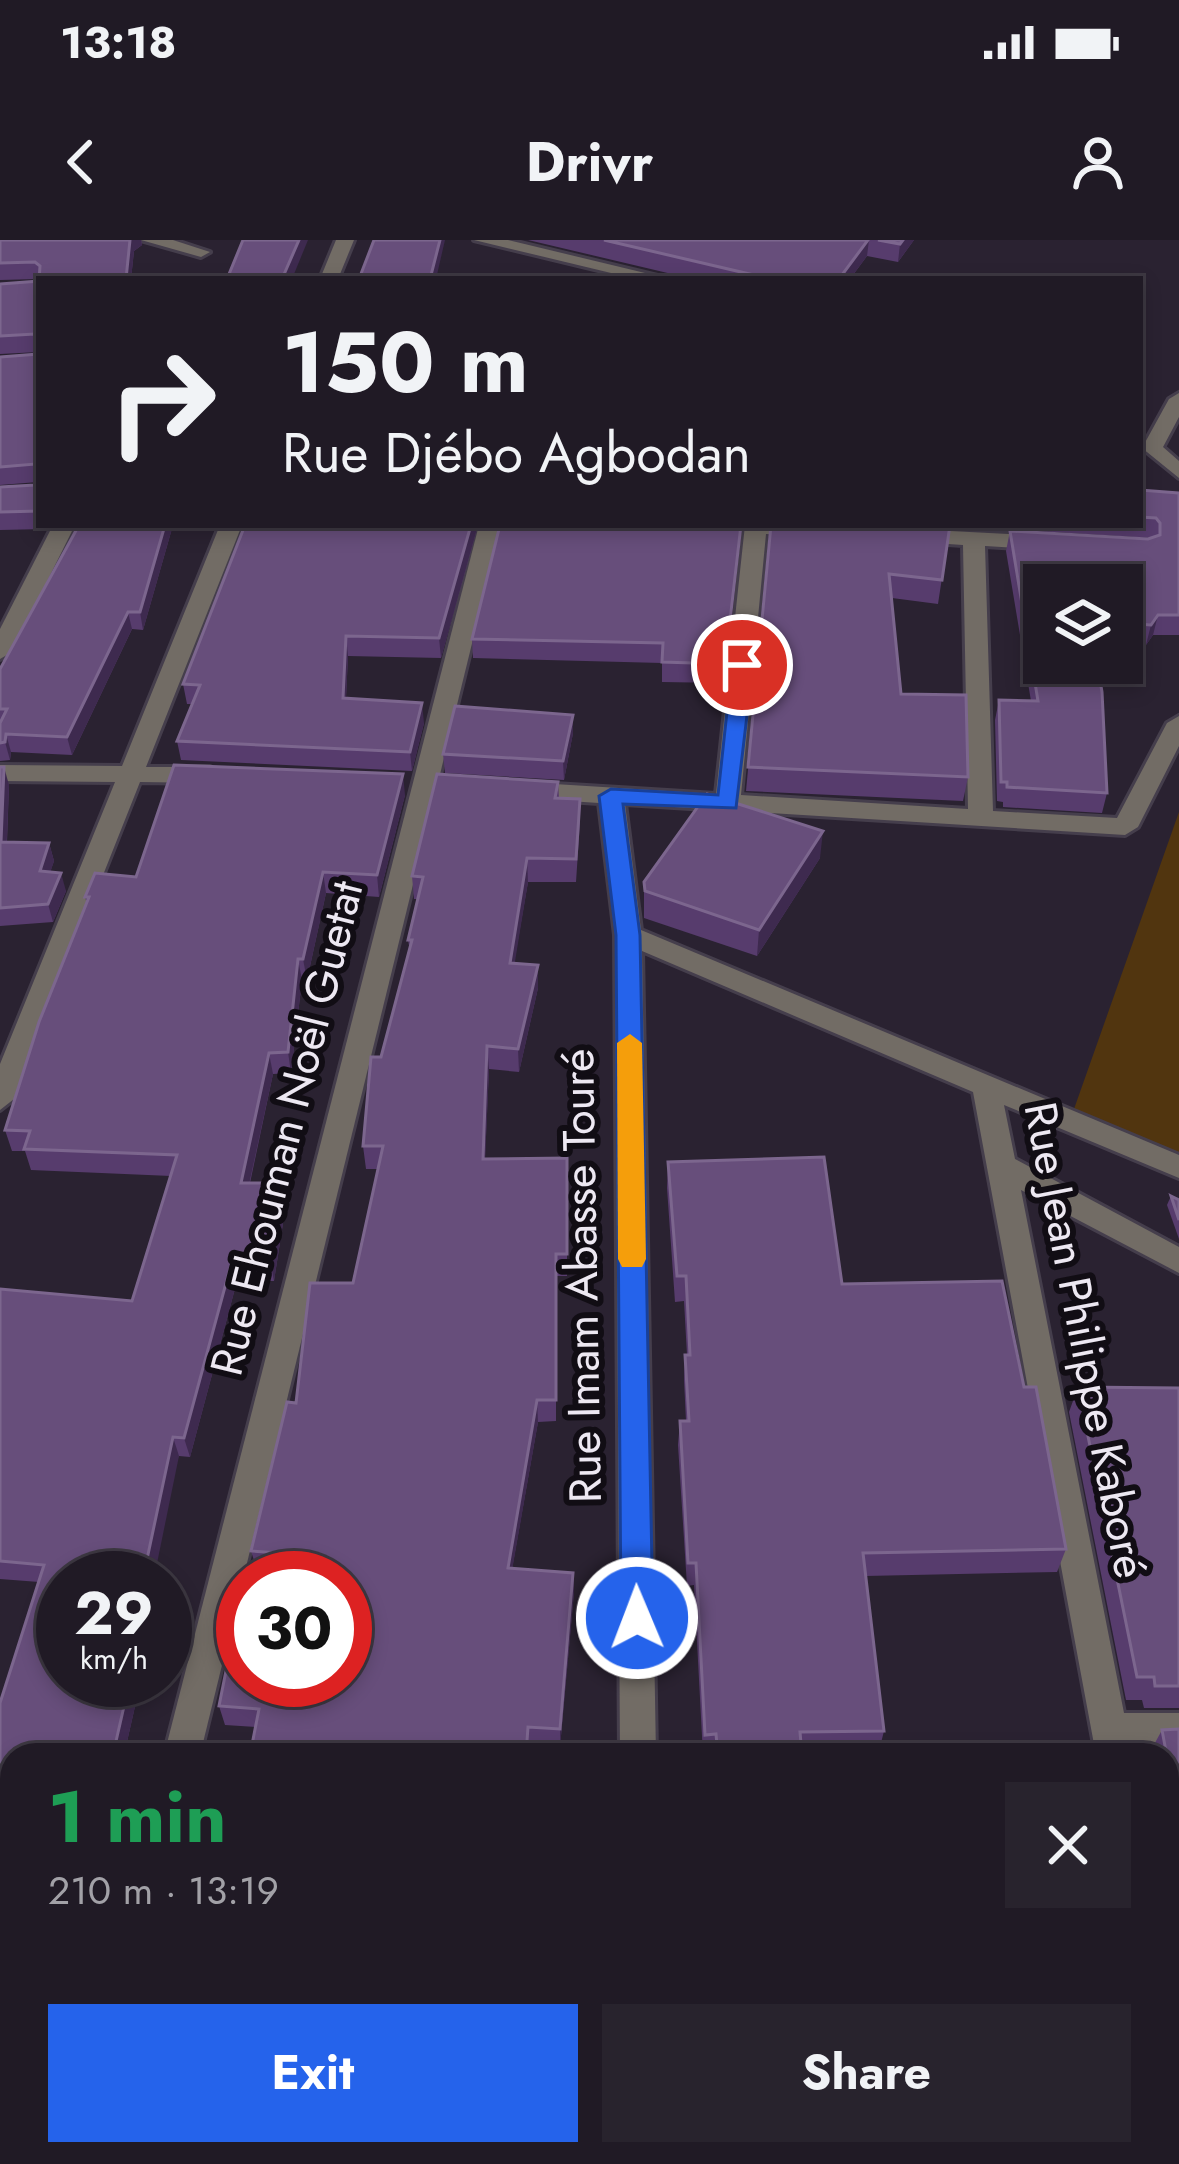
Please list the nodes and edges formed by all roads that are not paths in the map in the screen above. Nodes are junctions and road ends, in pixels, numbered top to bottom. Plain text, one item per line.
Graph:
1 (150, 240) edge
2 (345, 240) edge
3 (483, 240) edge
4 (201, 252) edge
5 (558, 257) junction
6 (330, 276) edge
7 (554, 276) edge
8 (647, 276) edge
9 (1179, 399) edge
10 (1179, 472) edge
11 (62, 528) edge
12 (230, 528) edge
13 (489, 528) edge
14 (756, 528) edge
15 (785, 528) edge
16 (843, 532) edge
17 (887, 534) edge
18 (974, 539) junction
19 (1079, 544) edge
20 (0, 652) edge
21 (1179, 724) edge
22 (0, 772) edge
23 (133, 772) junction
24 (245, 777) edge
25 (494, 788) edge
26 (611, 796) junction
27 (728, 803) junction
28 (981, 815) junction
29 (628, 935) junction
30 (986, 1085) junction
31 (0, 1099) edge
32 (1001, 1166) junction
33 (1179, 1167) edge
34 (1179, 1262) edge
35 (1179, 1730) edge
36 (185, 1743) edge
37 (638, 1743) edge
38 (1112, 1743) edge

1 - 4 street
2 - 6 street
3 - 5 street
5 - 7 street
5 - 8 street
9 - 10 street
11 - 20 street
12 - 23 street
13 - 36 street, Rue Ehouman Noël Guetat
14 - 27 street
15 - 16 street
17 - 18 street
18 - 19 street
18 - 28 street
21 - 28 street
22 - 23 street
23 - 24 street
23 - 31 street
25 - 26 street
26 - 27 street
26 - 29 street, Rue Imam Abasse Touré
27 - 28 street
29 - 30 street
29 - 37 street, Rue Imam Abasse Touré
30 - 32 street, Rue Jean Philippe Kaboré
30 - 33 street
32 - 34 street
32 - 38 street, Rue Jean Philippe Kaboré
35 - 38 street

